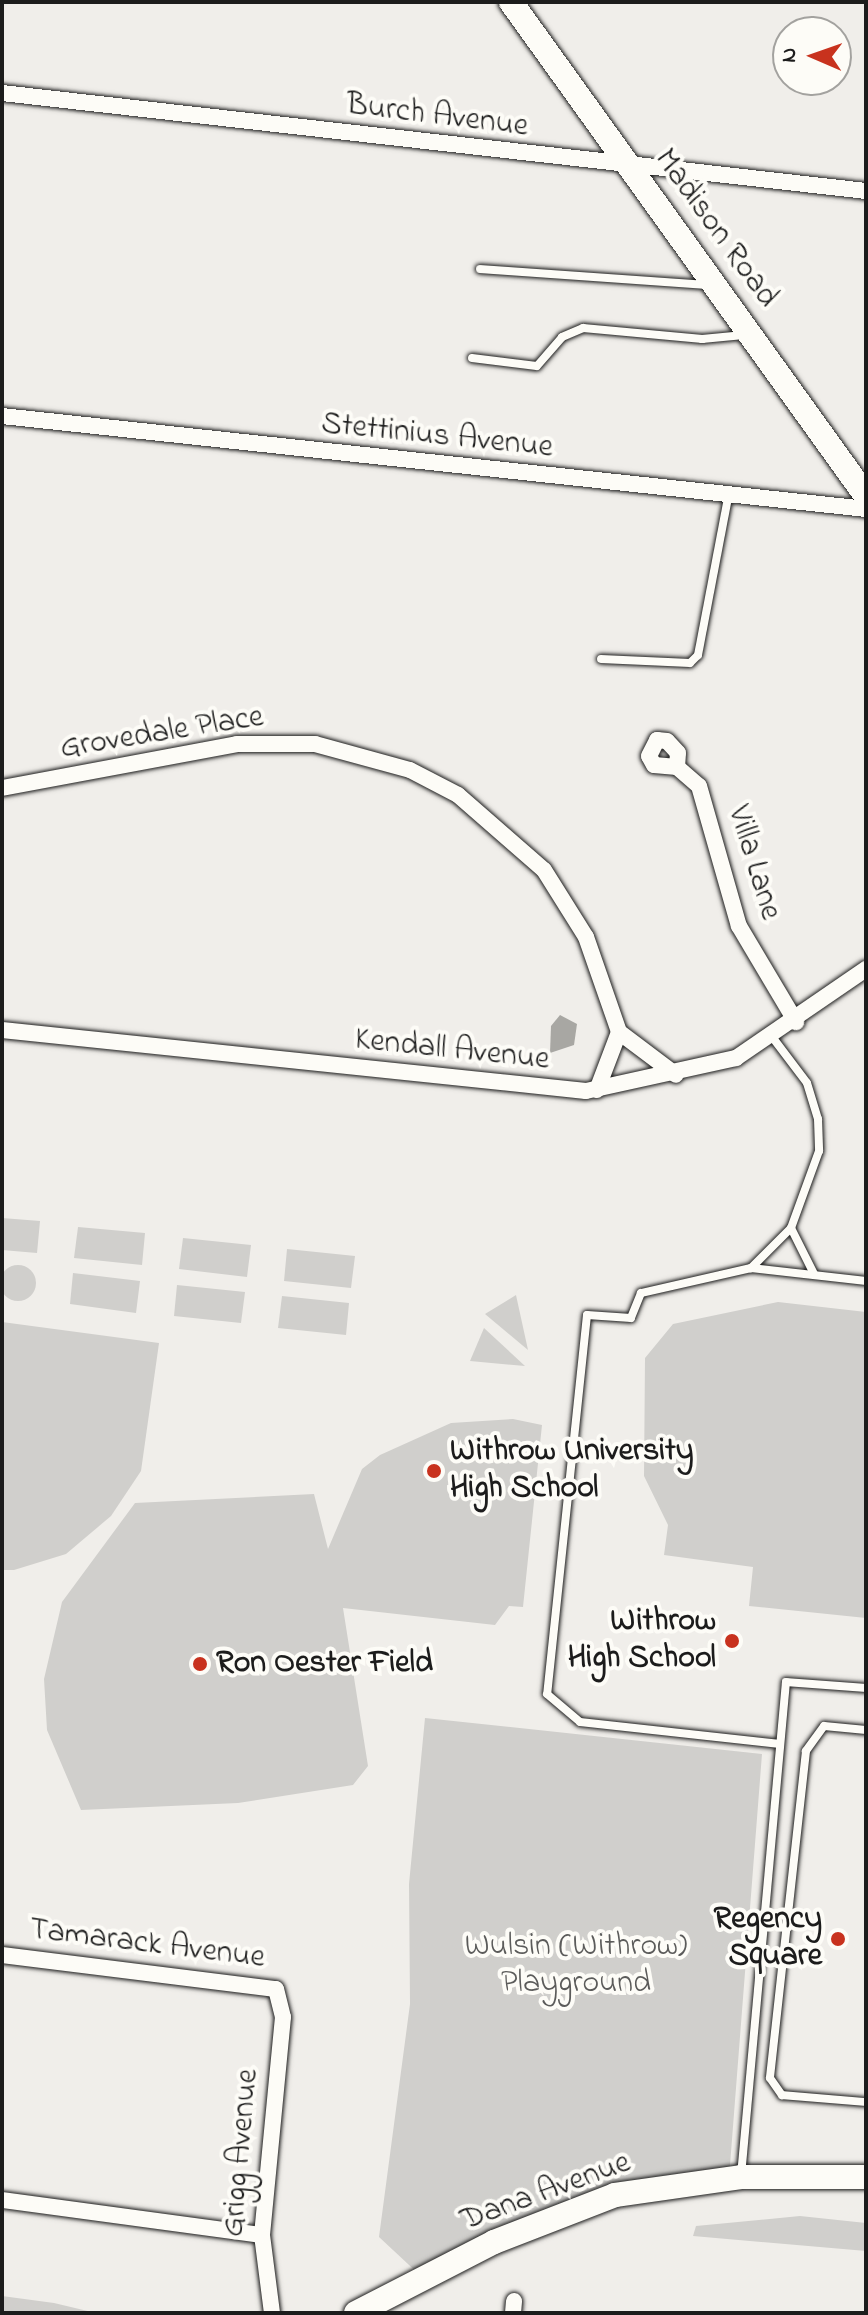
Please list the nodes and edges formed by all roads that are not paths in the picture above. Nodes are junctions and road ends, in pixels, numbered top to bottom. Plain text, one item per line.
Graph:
1 (511, 2) edge
2 (2, 93) edge
3 (631, 168) junction
4 (866, 191) edge
5 (480, 269) dead end
6 (716, 286) junction
7 (752, 334) junction
8 (472, 358) dead end
9 (2, 416) edge
10 (866, 496) edge
11 (728, 497) junction
12 (866, 509) edge
13 (601, 659) dead end
14 (677, 767) dead end
15 (2, 788) edge
16 (866, 969) edge
17 (796, 1022) junction
18 (2, 1030) edge
19 (619, 1032) junction
20 (773, 1038) junction
21 (676, 1075) junction
22 (597, 1090) junction
23 (791, 1228) junction
24 (751, 1268) junction
25 (814, 1274) junction
26 (866, 1281) edge
27 (866, 1688) edge
28 (866, 1730) edge
29 (778, 1744) junction
30 (2, 1955) edge
31 (281, 1997) joint
32 (866, 2102) edge
33 (741, 2177) junction
34 (866, 2177) edge
35 (2, 2200) edge
36 (262, 2235) junction
37 (423, 2278) junction
38 (272, 2313) edge
39 (356, 2313) edge
40 (394, 2313) edge

1 - 3 main road, Madison Road
2 - 3 street, Burch Avenue
3 - 4 street, Burch Avenue
3 - 6 main road, Madison Road
5 - 6 lane
6 - 7 main road, Madison Road
7 - 8 lane
7 - 10 main road, Madison Road
9 - 11 street, Stettinius Avenue
11 - 12 street, Stettinius Avenue
11 - 13 lane
14 - 17 street, Villa Lane
15 - 19 street, Grovedale Place
16 - 17 street, Kendall Avenue
17 - 20 street, Kendall Avenue
18 - 22 street, Kendall Avenue
19 - 21 street
19 - 22 street
20 - 21 street, Kendall Avenue
20 - 23 lane
21 - 22 street, Kendall Avenue
23 - 24 lane
23 - 25 lane
24 - 25 lane
24 - 29 lane
25 - 26 lane
27 - 29 lane
28 - 32 lane
29 - 33 lane
30 - 31 street, Tamarack Avenue
31 - 36 street, Grigg Avenue
33 - 34 main road, Dana Avenue
33 - 37 main road, Dana Avenue
35 - 36 street
36 - 38 street, Grigg Avenue
37 - 39 main road, Dana Avenue
37 - 40 main road

